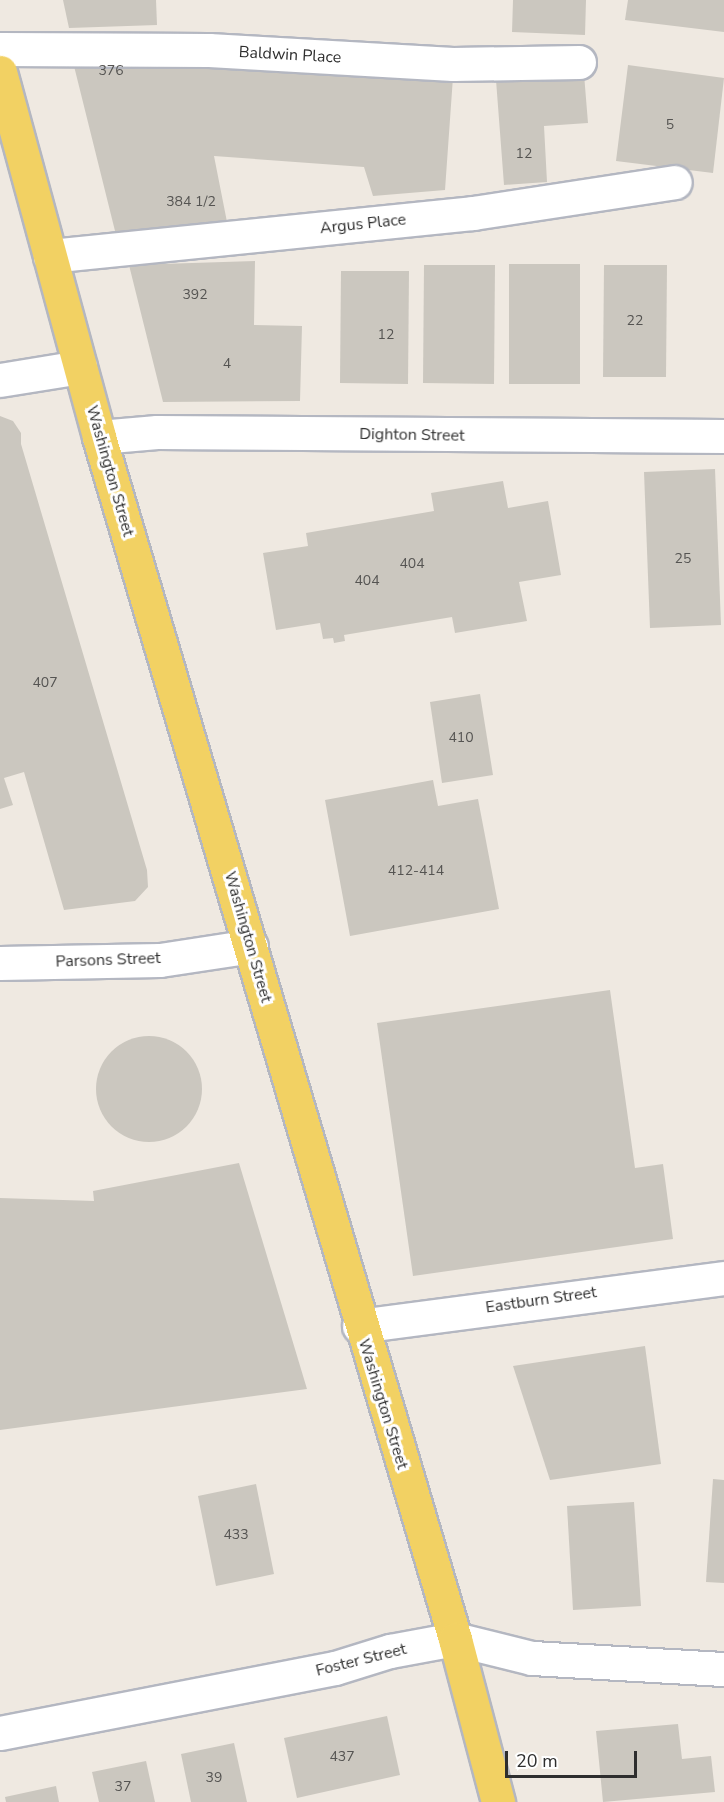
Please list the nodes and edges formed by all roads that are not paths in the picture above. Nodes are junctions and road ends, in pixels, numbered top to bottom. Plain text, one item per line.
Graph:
1 (0, 49) edge
2 (579, 62) dead end
3 (0, 72) edge
4 (675, 182) dead end
5 (50, 256) junction
6 (80, 367) junction
7 (0, 380) edge
8 (724, 436) edge
9 (99, 437) junction
10 (251, 946) junction
11 (0, 963) edge
12 (724, 1278) edge
13 (359, 1326) junction
14 (455, 1639) junction
15 (724, 1669) edge
16 (0, 1732) edge
17 (498, 1802) edge

1 - 2 street, Baldwin Place
3 - 5 main road, Washington Street
4 - 5 street, Argus Place
5 - 6 main road, Washington Street
6 - 7 street
6 - 9 main road, Washington Street
8 - 9 street, Dighton Street
9 - 10 main road, Washington Street
10 - 11 street, Parsons Street
10 - 13 main road, Washington Street
12 - 13 street, Eastburn Street
13 - 14 main road, Washington Street
14 - 15 street, Foster Street
14 - 16 street, Foster Street
14 - 17 main road, Washington Street

